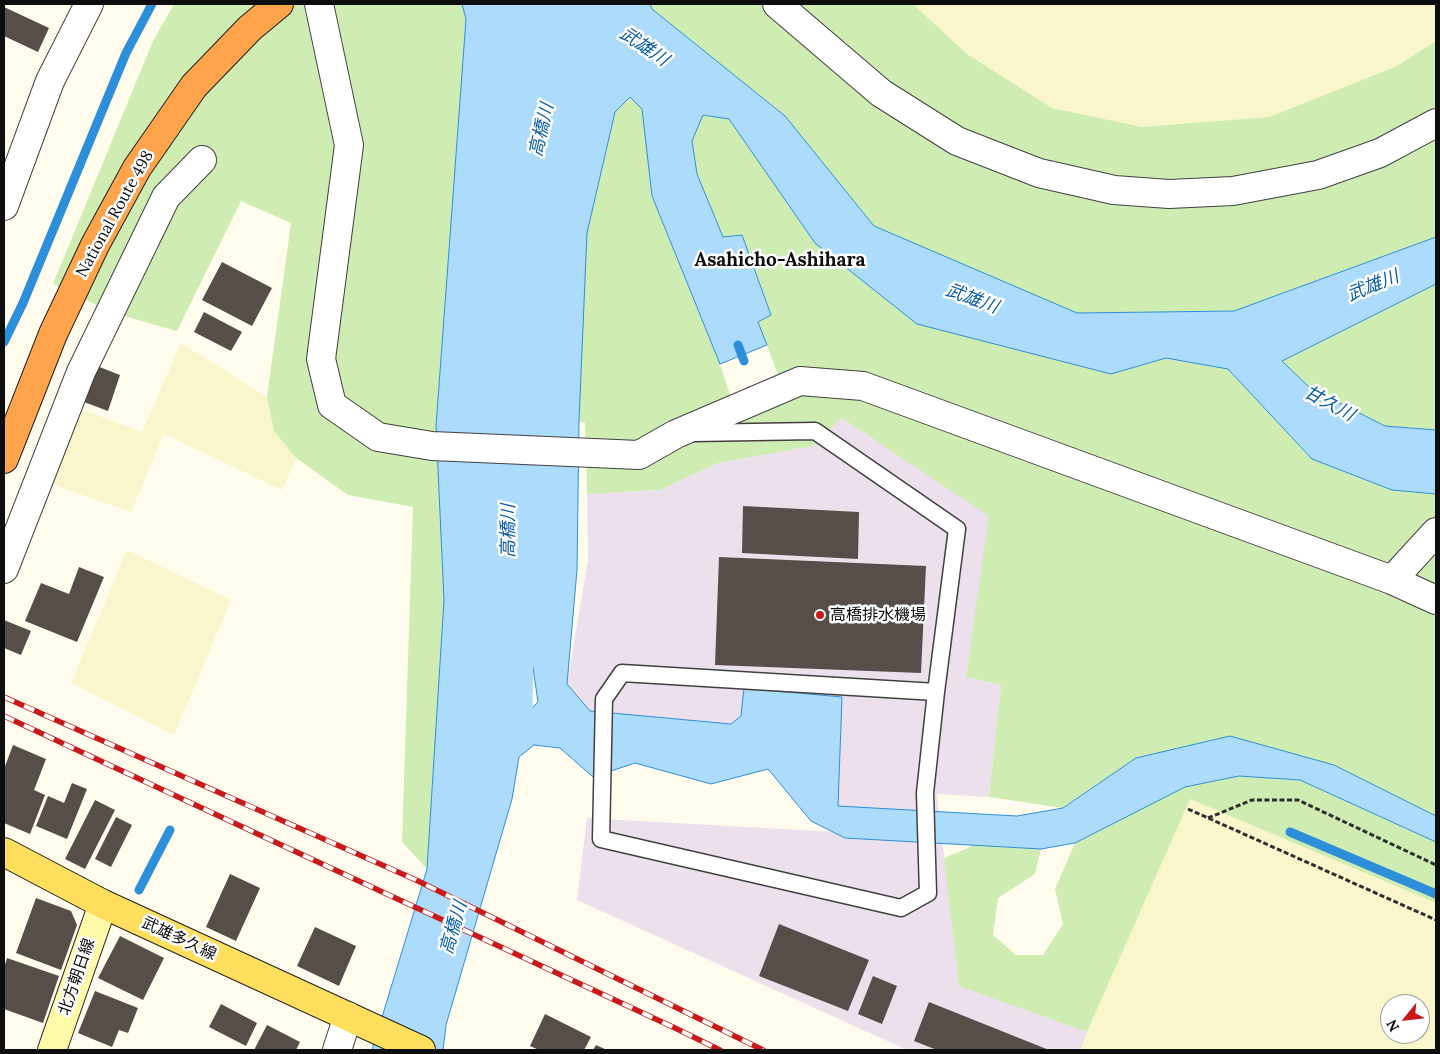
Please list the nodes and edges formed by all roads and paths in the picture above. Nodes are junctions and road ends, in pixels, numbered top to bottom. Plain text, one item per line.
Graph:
1 (89, 4) edge
2 (279, 4) edge
3 (320, 4) edge
4 (777, 4) edge
5 (1436, 122) edge
6 (202, 160) dead end
7 (4, 206) edge
8 (676, 434) junction
9 (4, 459) edge
10 (1436, 532) edge
11 (10, 533) edge
12 (4, 569) edge
13 (1392, 580) junction
14 (1436, 600) edge
15 (936, 692) junction
16 (1188, 810) dead end
17 (1208, 818) junction
18 (4, 852) edge
19 (1436, 865) edge
20 (103, 904) junction
21 (1436, 920) edge
22 (352, 1018) junction
23 (52, 1050) edge
24 (337, 1050) edge
25 (422, 1050) edge

1 - 7 street
2 - 9 highway, National Route 498
3 - 8 street
4 - 5 street
6 - 11 street
8 - 13 street
8 - 15 lane
10 - 13 street
11 - 12 street
13 - 14 street
15 - 15 lane
16 - 17 path
17 - 19 path
17 - 21 path
18 - 20 main road, 武雄多久線
20 - 22 main road, 武雄多久線
20 - 23 main road, 北方朝日線
22 - 24 street
22 - 25 main road, 武雄多久線

